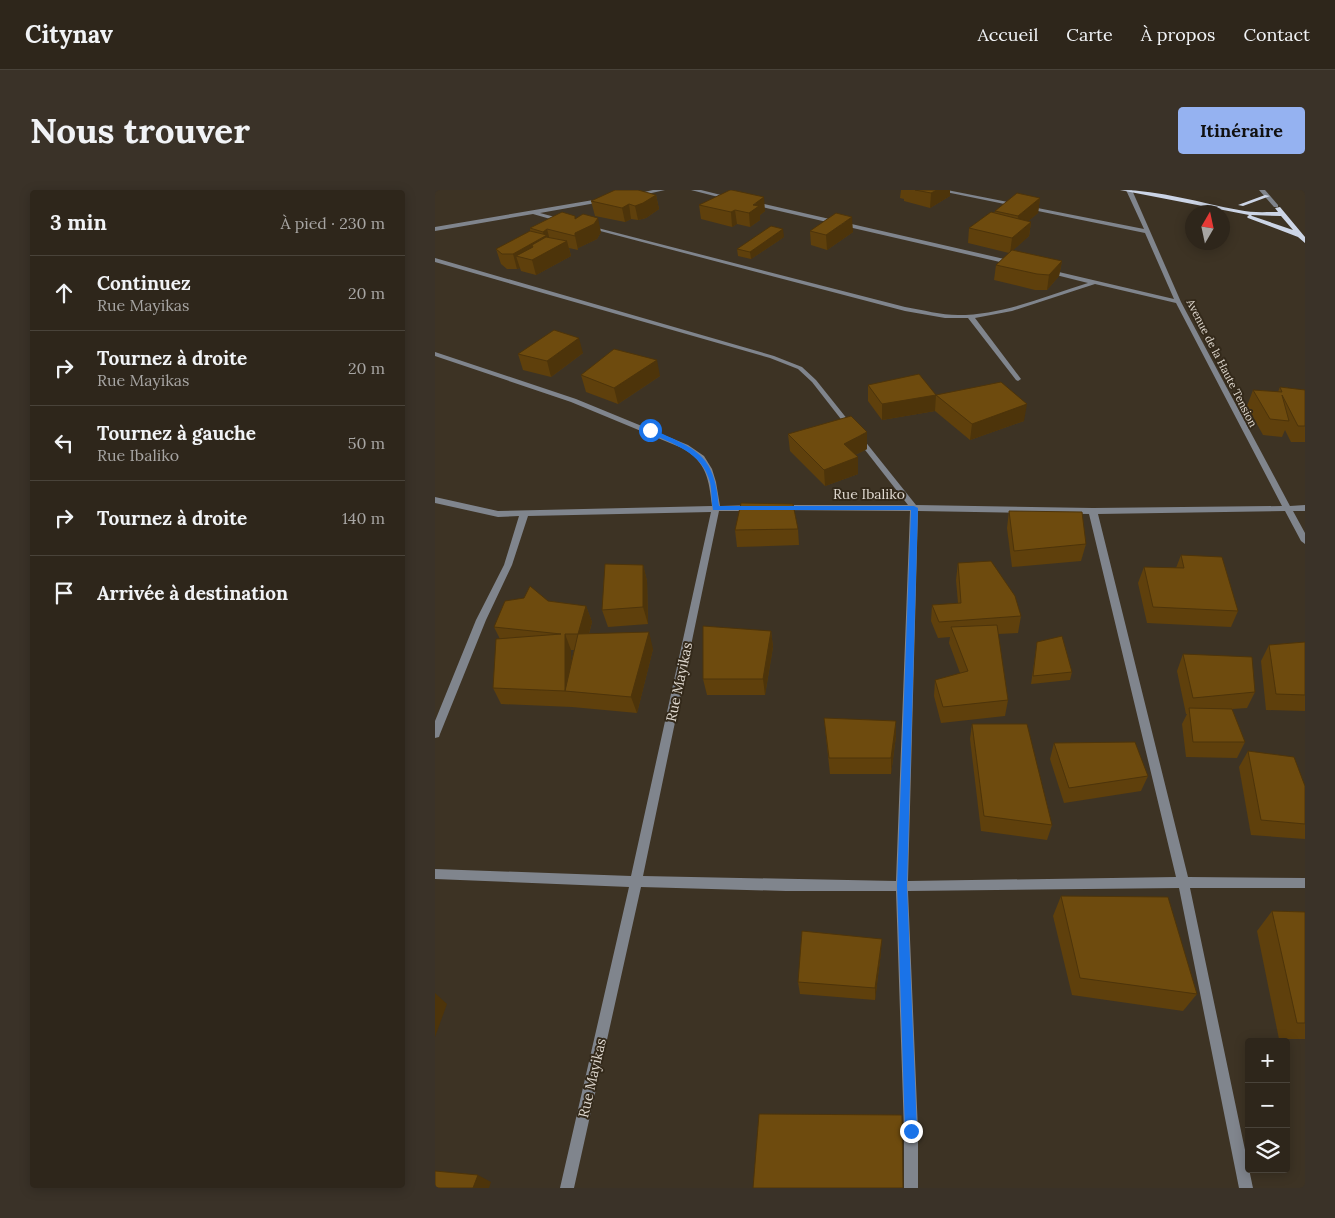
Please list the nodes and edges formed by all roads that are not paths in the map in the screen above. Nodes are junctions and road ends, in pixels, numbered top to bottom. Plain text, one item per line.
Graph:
1 (662, 190) edge
2 (694, 190) edge
3 (939, 190) edge
4 (1123, 190) edge
5 (1130, 191) edge
6 (1264, 193) edge
7 (629, 196) edge
8 (612, 199) edge
9 (733, 199) edge
10 (742, 201) edge
11 (1199, 202) junction
12 (1241, 205) junction
13 (1276, 206) junction
14 (532, 212) junction
15 (1241, 213) junction
16 (1284, 214) junction
17 (570, 222) edge
18 (580, 225) edge
19 (435, 229) edge
20 (1148, 232) junction
21 (1303, 239) edge
22 (435, 260) edge
23 (1019, 265) edge
24 (1038, 269) edge
25 (1096, 282) junction
26 (1179, 302) junction
27 (970, 316) junction
28 (435, 354) edge
29 (1018, 378) dead end
30 (435, 500) edge
31 (716, 508) junction
32 (765, 508) edge
33 (775, 508) edge
34 (914, 508) junction
35 (1287, 508) junction
36 (1305, 508) edge
37 (1093, 511) junction
38 (524, 515) junction
39 (1305, 542) edge
40 (435, 734) edge
41 (435, 874) edge
42 (636, 882) junction
43 (1183, 882) junction
44 (1305, 883) edge
45 (902, 886) junction
46 (567, 1188) edge
47 (911, 1188) edge
48 (1246, 1188) edge

1 - 7 street
2 - 9 street
3 - 20 street
4 - 5 main road
5 - 11 main road
5 - 20 street, Avenue de la Haute Tension
6 - 12 main road
6 - 13 street
8 - 14 street
10 - 23 street
11 - 12 main road
11 - 15 main road
12 - 13 main road
13 - 16 main road
14 - 17 street
14 - 19 street
15 - 16 main road
15 - 21 main road
16 - 21 main road
18 - 27 street
20 - 26 street, Avenue de la Haute Tension
22 - 34 street
24 - 25 street
25 - 26 street
25 - 27 street
26 - 35 street, Avenue de la Haute Tension
27 - 29 street
28 - 31 street, Rue Mayikas
30 - 38 street
31 - 32 street
31 - 38 street
31 - 42 street, Rue Mayikas
33 - 34 street, Rue Ibaliko
34 - 37 street, Rue Ibaliko
34 - 45 street
35 - 36 street, Rue Ibaliko
35 - 37 street, Rue Ibaliko
35 - 39 street, Avenue de la Haute Tension
37 - 43 street
38 - 40 street
41 - 42 street
42 - 45 street
42 - 46 street, Rue Mayikas
43 - 44 street
43 - 45 street
43 - 48 street
45 - 47 street

